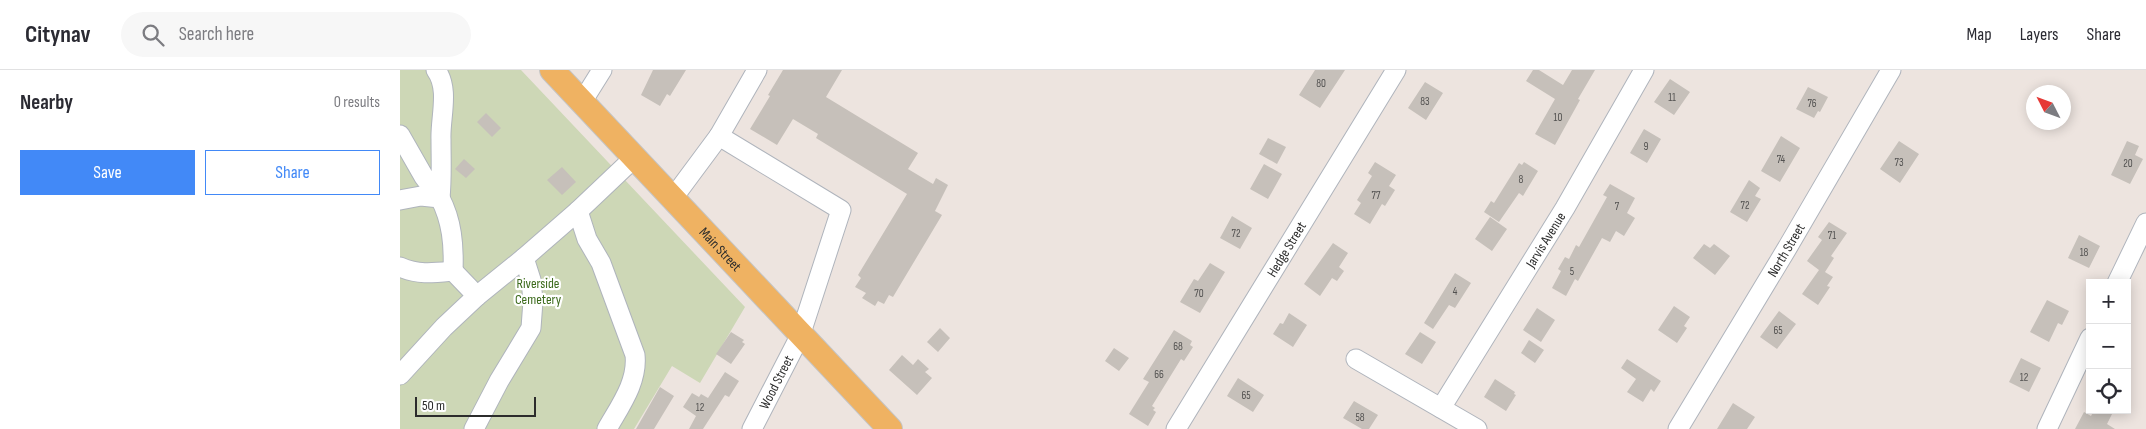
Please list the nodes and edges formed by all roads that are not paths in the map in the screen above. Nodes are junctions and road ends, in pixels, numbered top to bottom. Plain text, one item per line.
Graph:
1 (436, 70) edge
2 (552, 70) edge
3 (602, 70) edge
4 (757, 70) edge
5 (1396, 70) edge
6 (1644, 70) edge
7 (1891, 70) edge
8 (582, 102) junction
9 (400, 135) edge
10 (719, 136) junction
11 (634, 158) junction
12 (440, 198) junction
13 (673, 198) junction
14 (400, 200) edge
15 (578, 211) junction
16 (2146, 225) edge
17 (524, 258) junction
18 (400, 267) edge
19 (453, 271) junction
20 (2119, 279) edge
21 (477, 296) junction
22 (800, 336) junction
23 (2086, 346) edge
24 (1356, 359) dead end
25 (400, 375) edge
26 (1441, 408) junction
27 (474, 429) edge
28 (607, 429) edge
29 (752, 429) edge
30 (890, 429) edge
31 (1176, 429) edge
32 (1477, 429) edge
33 (1678, 429) edge
34 (2046, 429) edge

1 - 12 street
2 - 8 main road, Main Street
3 - 8 street
4 - 10 street
5 - 31 street, Hedge Street
6 - 26 street, Jarvis Avenue
7 - 33 street, North Street
8 - 11 main road, Main Street
9 - 12 street
10 - 13 street
10 - 22 street, Wood Street
11 - 13 main road, Main Street
11 - 15 street
12 - 14 street
12 - 19 street
13 - 22 main road, Main Street
15 - 17 street
15 - 28 street
16 - 20 street
17 - 21 street
17 - 27 street
18 - 19 street
19 - 21 street
21 - 25 street
22 - 29 street, Wood Street
22 - 30 main road, Main Street
23 - 34 street
24 - 26 street
26 - 32 street

